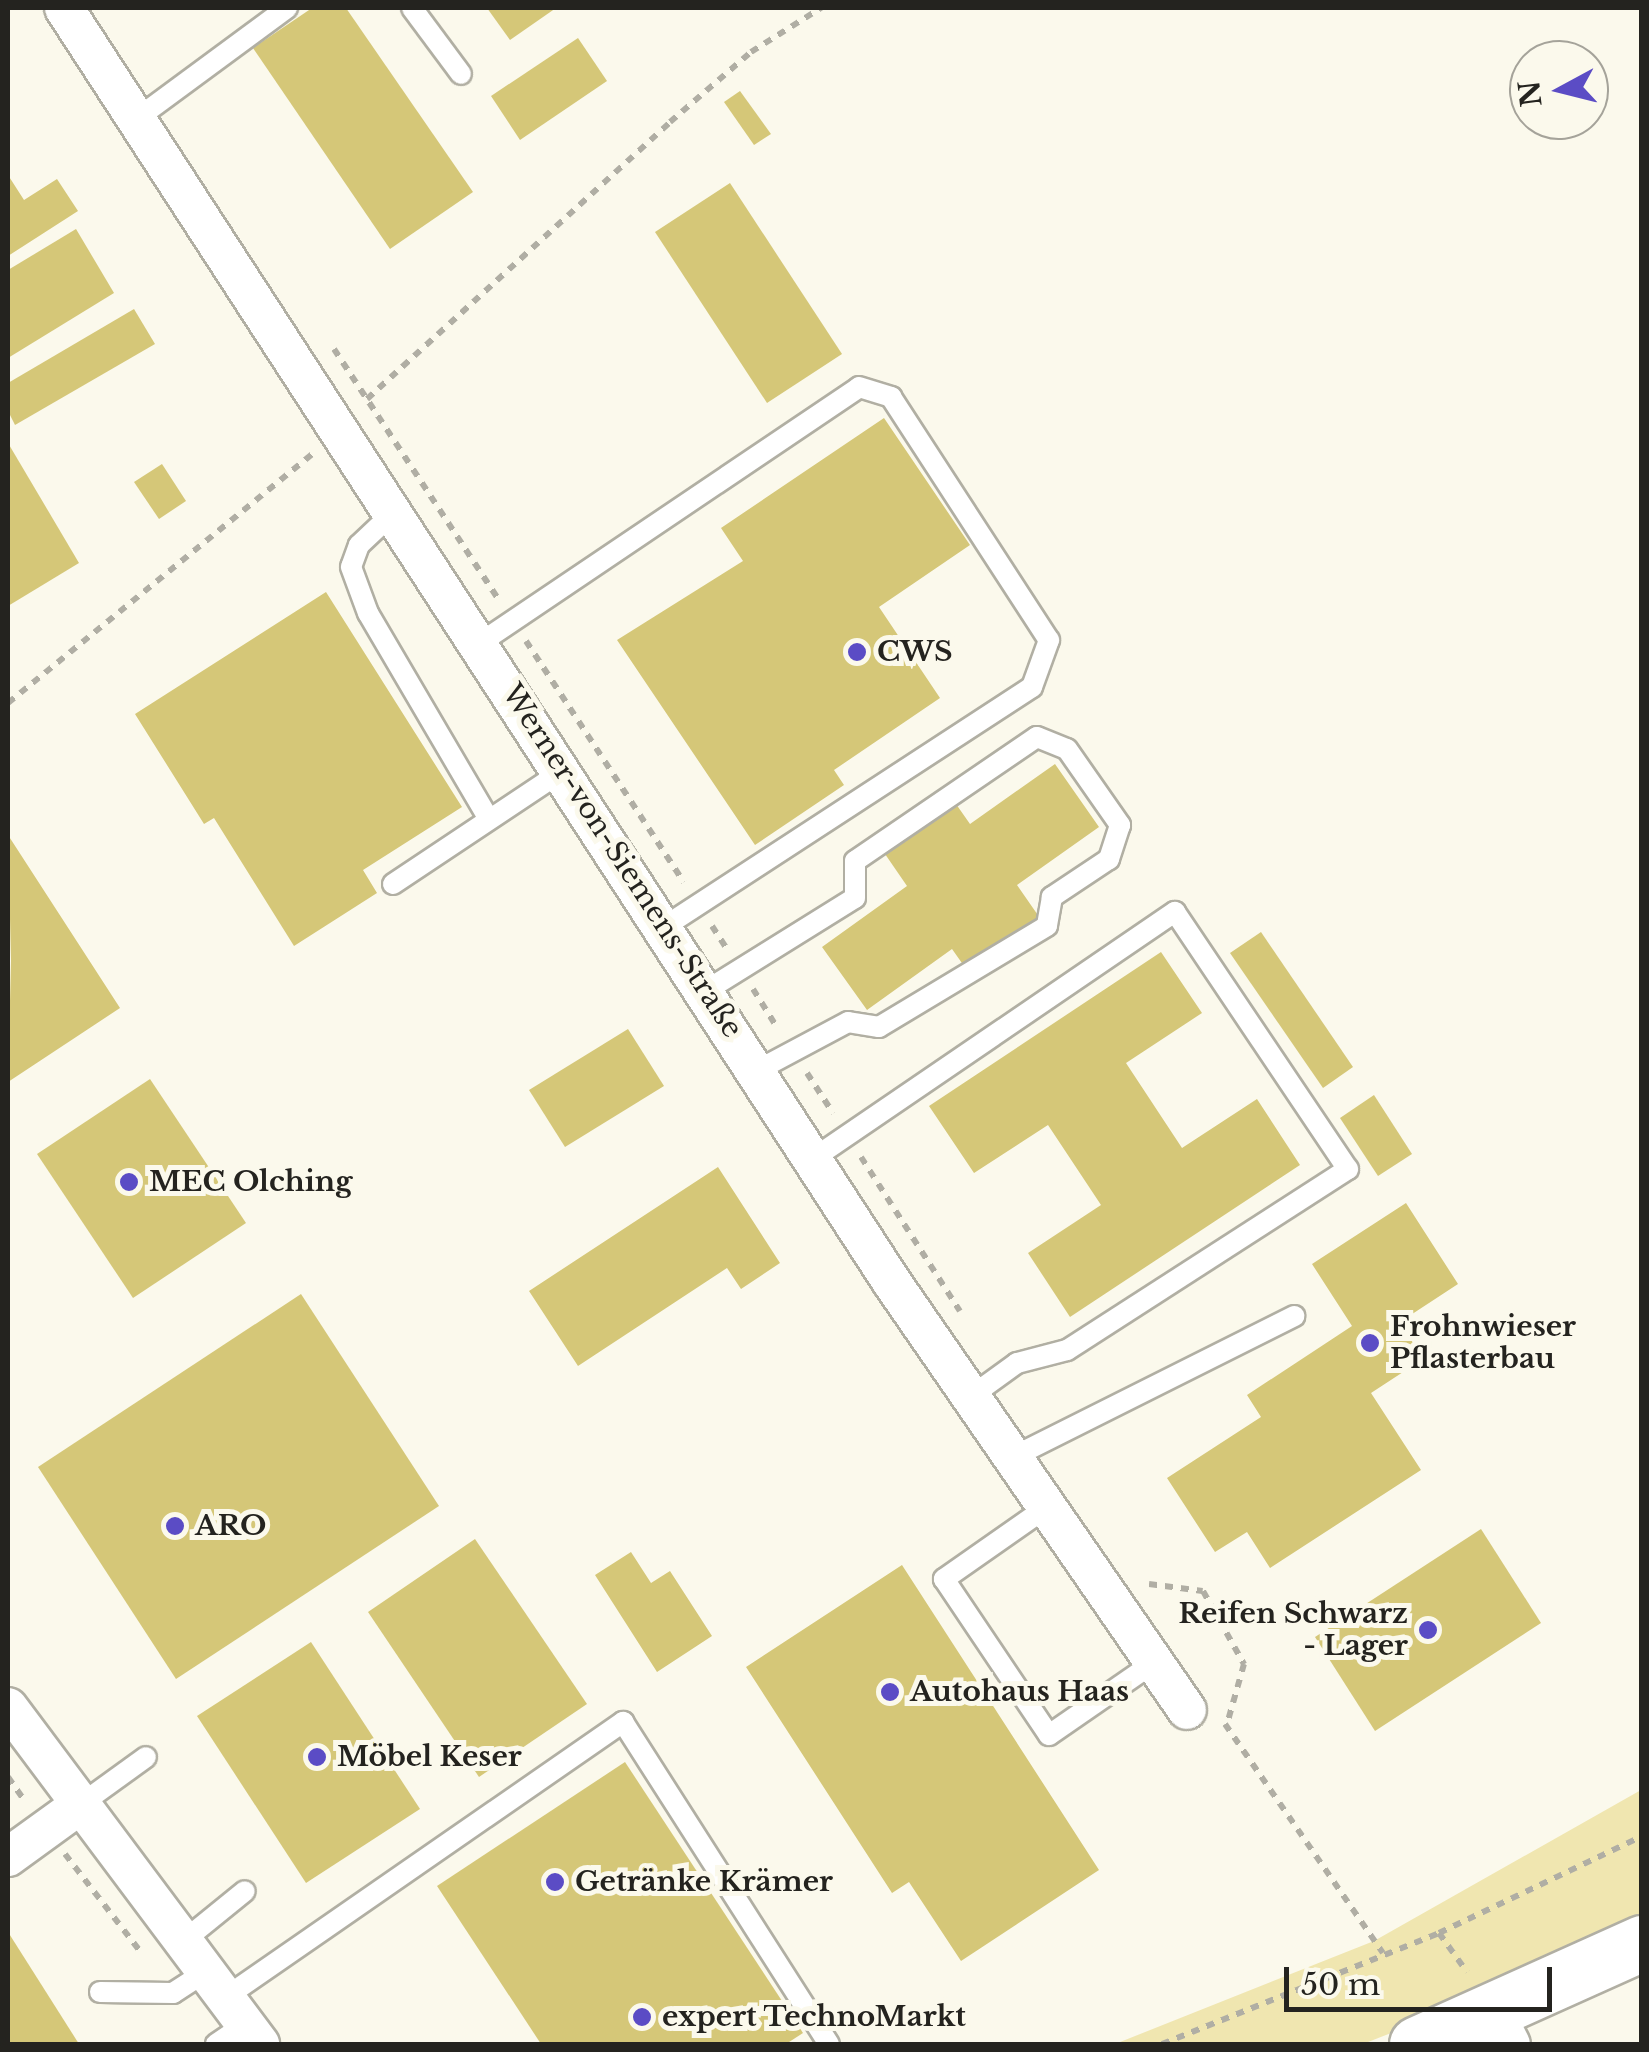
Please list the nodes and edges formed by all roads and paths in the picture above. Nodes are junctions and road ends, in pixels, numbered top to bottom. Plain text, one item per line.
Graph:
1 (64, 8) edge
2 (287, 8) edge
3 (412, 8) edge
4 (821, 8) edge
5 (461, 74) dead end
6 (139, 117) junction
7 (337, 429) junction
8 (393, 513) junction
9 (480, 644) junction
10 (8, 703) edge
11 (564, 770) junction
12 (486, 816) junction
13 (392, 884) dead end
14 (663, 928) junction
15 (706, 990) junction
16 (758, 1070) junction
17 (814, 1158) junction
18 (1294, 1316) dead end
19 (970, 1397) junction
20 (1011, 1458) junction
21 (1047, 1508) junction
22 (1155, 1662) junction
23 (8, 1707) edge
24 (1187, 1710) joint
25 (146, 1757) dead end
26 (8, 1778) edge
27 (77, 1807) junction
28 (46, 1830) junction
29 (1642, 1836) edge
30 (8, 1856) edge
31 (245, 1891) dead end
32 (181, 1943) junction
33 (1642, 1944) edge
34 (1383, 1953) junction
35 (100, 1992) dead end
36 (220, 2013) edge
37 (1503, 2028) edge
38 (829, 2044) edge
39 (1162, 2044) edge
40 (1417, 2044) edge

1 - 6 street, Werner-von-Siemens-Straße
2 - 6 lane
3 - 5 lane
4 - 7 path
6 - 7 street, Werner-von-Siemens-Straße
7 - 8 street, Werner-von-Siemens-Straße
7 - 10 path
8 - 9 street, Werner-von-Siemens-Straße
8 - 12 lane
9 - 11 street, Werner-von-Siemens-Straße
9 - 14 lane
11 - 12 lane
11 - 14 street, Werner-von-Siemens-Straße
12 - 13 lane
14 - 15 street, Werner-von-Siemens-Straße
15 - 16 street, Werner-von-Siemens-Straße
15 - 16 lane
16 - 17 street, Werner-von-Siemens-Straße
17 - 19 street, Werner-von-Siemens-Straße
17 - 19 lane
18 - 20 lane
19 - 20 street, Werner-von-Siemens-Straße
20 - 21 street, Werner-von-Siemens-Straße
21 - 22 street, Werner-von-Siemens-Straße
21 - 22 lane
22 - 24 street, Werner-von-Siemens-Straße
23 - 27 street
24 - 34 path
25 - 27 lane
26 - 28 path
27 - 28 street
27 - 32 street
28 - 30 street
28 - 36 path
29 - 34 path
31 - 32 lane
32 - 36 street
33 - 37 main road
34 - 39 path
35 - 36 lane
36 - 38 lane
37 - 40 main road

